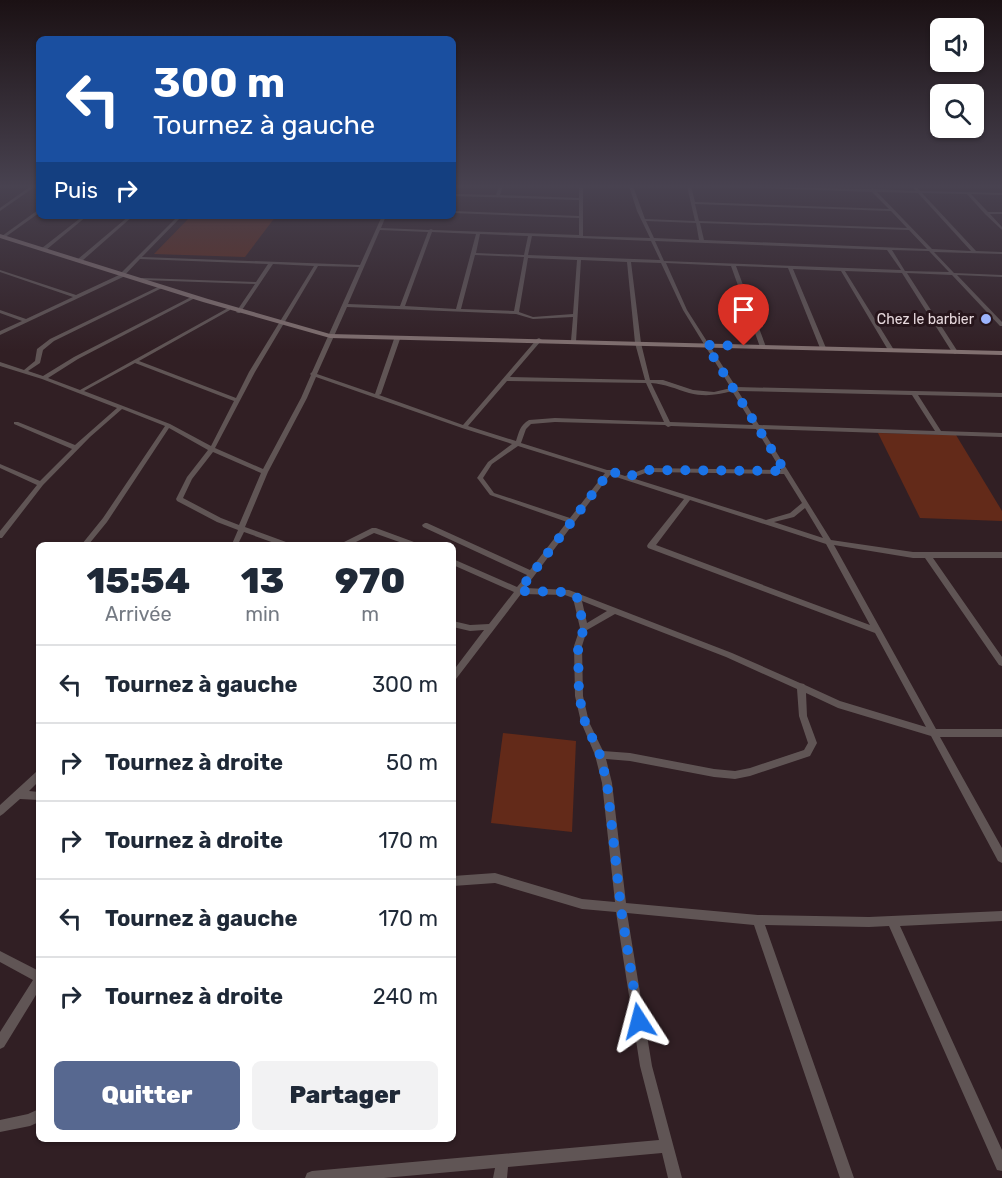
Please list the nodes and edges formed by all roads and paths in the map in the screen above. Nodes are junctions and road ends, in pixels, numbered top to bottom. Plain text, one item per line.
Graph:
1 (14, 241) edge
2 (54, 241) edge
3 (102, 241) edge
4 (156, 241) edge
5 (373, 241) edge
6 (427, 241) edge
7 (477, 241) edge
8 (528, 241) edge
9 (653, 241) edge
10 (685, 241) edge
11 (920, 241) edge
12 (965, 241) edge
13 (702, 242) joint
14 (44, 249) junction
15 (889, 249) junction
16 (928, 250) junction
17 (975, 252) junction
18 (1002, 253) edge
19 (473, 254) junction
20 (525, 256) junction
21 (140, 258) junction
22 (579, 258) junction
23 (80, 260) junction
24 (629, 260) junction
25 (662, 261) junction
26 (272, 262) junction
27 (317, 264) junction
28 (733, 265) junction
29 (362, 266) junction
30 (790, 267) junction
31 (842, 269) junction
32 (0, 271) edge
33 (901, 272) junction
34 (124, 274) junction
35 (951, 274) junction
36 (1002, 276) edge
37 (142, 279) junction
38 (258, 283) junction
39 (160, 287) junction
40 (77, 297) junction
41 (193, 297) junction
42 (344, 305) junction
43 (402, 308) junction
44 (228, 309) junction
45 (0, 311) edge
46 (458, 311) junction
47 (238, 312) junction
48 (516, 313) junction
49 (576, 315) junction
50 (27, 321) junction
51 (281, 324) junction
52 (1002, 325) edge
53 (0, 333) edge
54 (330, 336) junction
55 (397, 339) junction
56 (539, 340) junction
57 (574, 341) junction
58 (638, 343) junction
59 (706, 345) junction
60 (763, 347) junction
61 (823, 348) junction
62 (891, 350) junction
63 (955, 352) junction
64 (1002, 353) edge
65 (134, 361) junction
66 (2, 367) edge
67 (24, 372) junction
68 (313, 374) junction
69 (44, 378) junction
70 (506, 379) junction
71 (648, 382) junction
72 (733, 389) junction
73 (81, 392) junction
74 (914, 393) junction
75 (378, 394) junction
76 (1002, 395) edge
77 (237, 400) junction
78 (121, 407) junction
79 (16, 423) dead end
80 (168, 425) junction
81 (668, 425) junction
82 (757, 426) junction
83 (464, 427) junction
84 (939, 433) junction
85 (1002, 435) edge
86 (518, 444) junction
87 (76, 448) junction
88 (212, 449) junction
89 (0, 466) edge
90 (610, 471) junction
91 (785, 471) junction
92 (265, 472) junction
93 (627, 477) junction
94 (41, 484) junction
95 (688, 498) junction
96 (805, 504) junction
97 (571, 521) junction
98 (762, 522) junction
99 (425, 525) dead end
100 (241, 528) junction
101 (1, 533) edge
102 (87, 542) edge
103 (236, 542) edge
104 (278, 542) edge
105 (351, 542) edge
106 (406, 542) edge
107 (829, 542) junction
108 (927, 555) junction
109 (1002, 555) edge
110 (456, 563) edge
111 (530, 573) junction
112 (519, 591) junction
113 (577, 597) junction
114 (614, 611) junction
115 (456, 625) edge
116 (490, 627) junction
117 (584, 628) junction
118 (876, 630) junction
119 (1002, 663) edge
120 (456, 673) edge
121 (801, 686) junction
122 (932, 733) junction
123 (1002, 733) edge
124 (600, 755) junction
125 (36, 778) edge
126 (18, 794) junction
127 (36, 796) edge
128 (0, 810) edge
129 (1002, 858) edge
130 (456, 881) edge
131 (621, 909) junction
132 (1002, 916) edge
133 (758, 920) junction
134 (892, 921) junction
135 (0, 957) edge
136 (36, 977) edge
137 (36, 984) edge
138 (0, 1043) edge
139 (36, 1117) edge
140 (0, 1126) edge
141 (666, 1146) junction
142 (502, 1160) junction
143 (1002, 1165) edge
144 (312, 1178) edge
145 (500, 1178) edge
146 (675, 1178) edge
147 (847, 1178) edge

1 - 14 street
2 - 14 street
3 - 23 street
4 - 21 street
5 - 29 street
6 - 43 street
7 - 19 street
8 - 20 street
9 - 25 street
10 - 13 street
11 - 16 street
12 - 17 street
13 - 15 street
14 - 23 street
15 - 16 street
15 - 33 street
16 - 17 street
16 - 35 street
17 - 18 street
19 - 20 street
19 - 46 street
20 - 22 street
20 - 48 street
21 - 26 street
21 - 34 street
22 - 24 street
22 - 49 street
23 - 34 street
24 - 25 street
24 - 58 street
25 - 28 street
25 - 59 street
26 - 27 street
26 - 38 street
27 - 29 street
27 - 51 street
28 - 30 street
28 - 60 street
29 - 42 street
30 - 31 street
30 - 61 street
31 - 33 street
31 - 62 street
32 - 40 street
33 - 35 street
33 - 63 street
34 - 37 street
34 - 40 street
35 - 36 street
35 - 52 street
37 - 38 street
37 - 39 street
38 - 47 street
39 - 41 street
39 - 67 street
40 - 50 street
41 - 44 street
41 - 69 street
42 - 43 street
42 - 54 street
43 - 46 street
44 - 47 street
44 - 65 street
45 - 50 street
46 - 48 street
47 - 51 street
48 - 49 street
49 - 57 street
50 - 53 street
51 - 54 street
51 - 77 street
54 - 55 street
54 - 68 street
55 - 56 street
55 - 75 street
56 - 57 street
56 - 70 street
57 - 58 street
58 - 59 street
58 - 71 street
59 - 60 street
59 - 72 street
60 - 61 street
61 - 62 street
62 - 63 street
63 - 64 street
65 - 73 street
65 - 77 street
66 - 67 street
67 - 69 street
68 - 75 street
68 - 92 street
69 - 73 street
70 - 71 street
70 - 83 street
71 - 72 street
71 - 81 street
72 - 74 street
72 - 82 street
73 - 78 street
74 - 76 street
74 - 84 street
75 - 83 street
77 - 88 street
78 - 80 street
78 - 87 street
79 - 87 street
80 - 88 street
80 - 102 street
81 - 82 street
81 - 86 street
82 - 84 street
82 - 91 street
83 - 86 street
84 - 85 street
86 - 90 street
86 - 97 street
87 - 94 street
88 - 92 street
88 - 100 street
89 - 94 street
90 - 93 street
90 - 97 street
91 - 93 street
91 - 96 street
92 - 100 street
93 - 95 street
94 - 101 street
95 - 98 street
95 - 118 street
96 - 98 street
96 - 107 street
97 - 111 street
98 - 107 street
99 - 111 street
100 - 103 street
100 - 104 street
105 - 106 street
107 - 108 street
107 - 118 street
108 - 109 street
108 - 119 street
110 - 112 street
111 - 112 street
112 - 113 street
112 - 116 street
113 - 114 street
113 - 117 street
114 - 117 street
114 - 121 street
115 - 116 street
116 - 120 street
117 - 124 street
118 - 122 street
121 - 122 street
121 - 124 street
122 - 123 street
122 - 129 street
124 - 131 street
125 - 126 street
126 - 127 street
126 - 128 street
130 - 131 street
131 - 133 street
131 - 141 street
132 - 134 street
133 - 134 street
133 - 147 street
134 - 143 street
135 - 136 street
137 - 138 street
139 - 140 street
141 - 142 street
141 - 146 street
142 - 144 street
142 - 145 street

